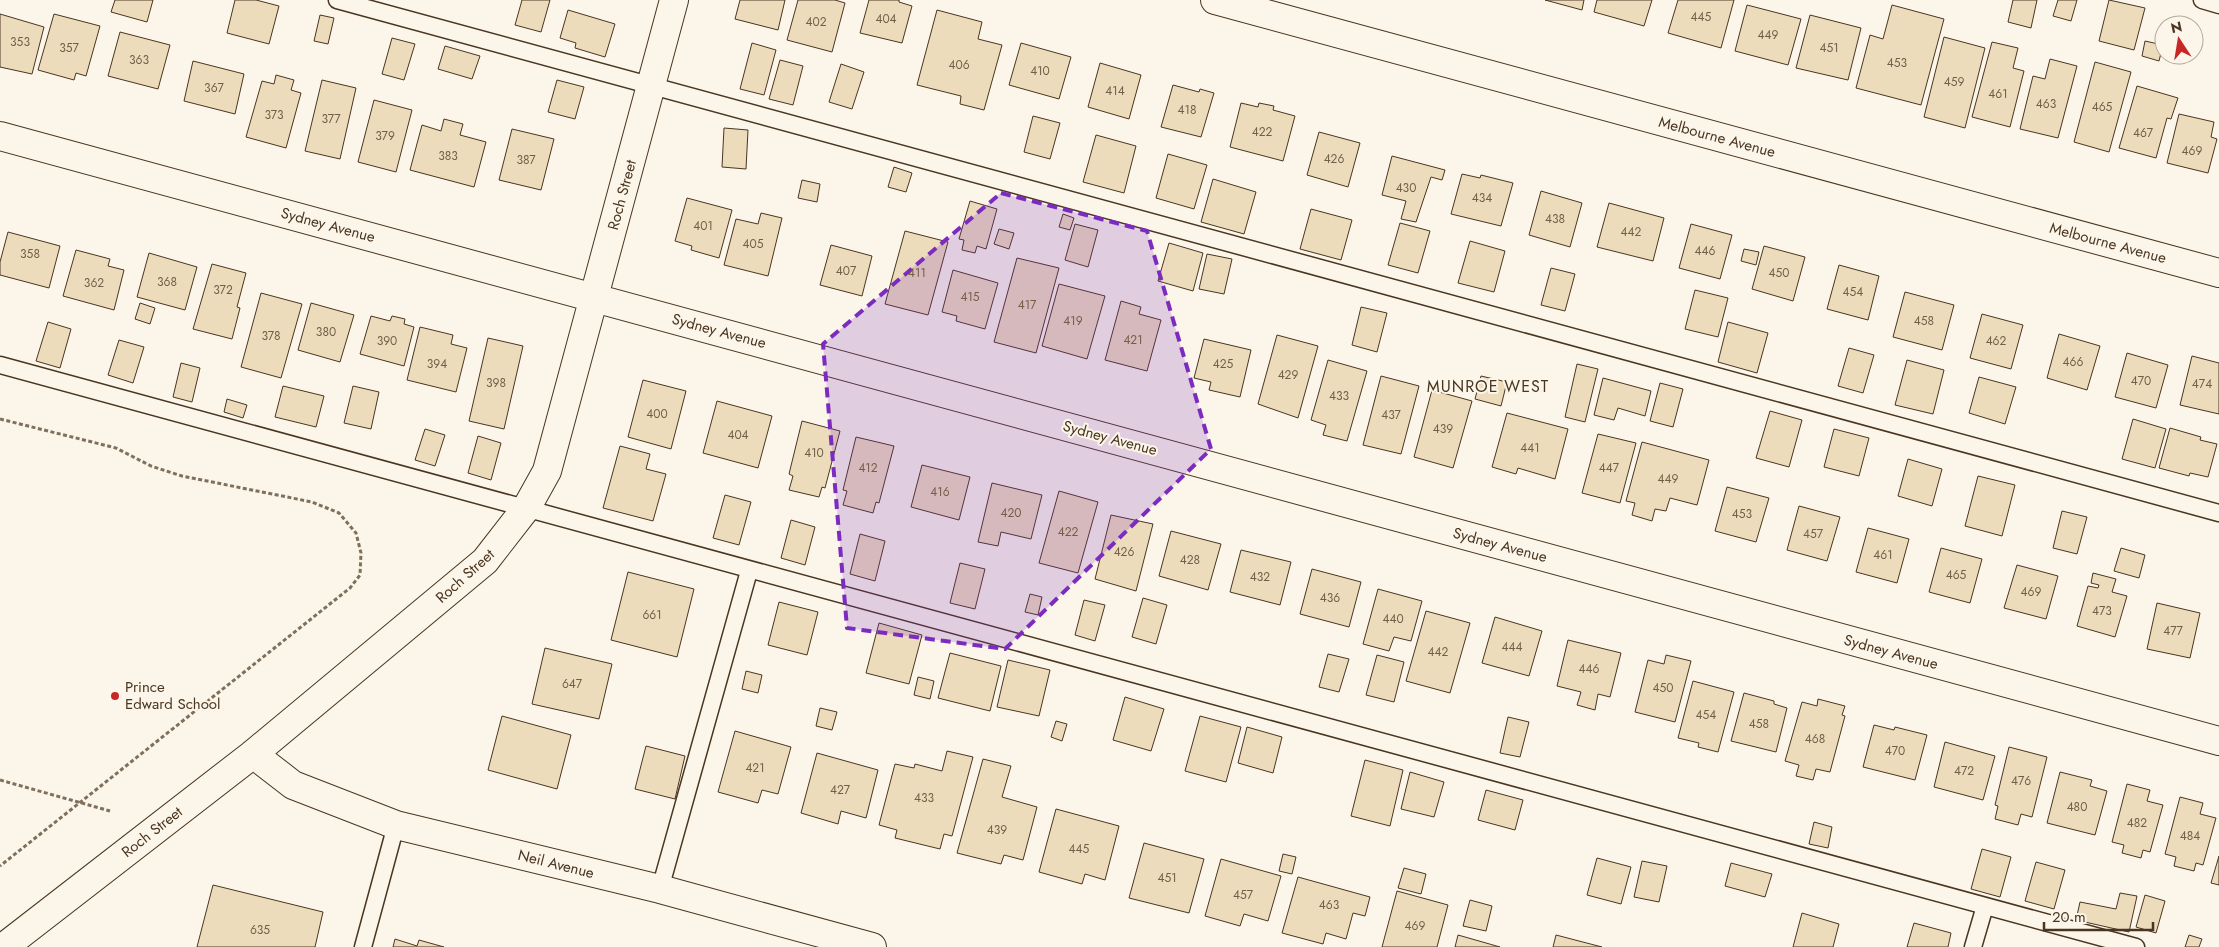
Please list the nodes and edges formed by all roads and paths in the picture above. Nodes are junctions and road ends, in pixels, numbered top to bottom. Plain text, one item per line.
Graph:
1 (337, 0) edge
2 (674, 0) edge
3 (1215, 0) edge
4 (2202, 0) edge
5 (2219, 5) edge
6 (652, 85) junction
7 (0, 136) edge
8 (2219, 273) edge
9 (594, 297) junction
10 (0, 365) edge
11 (0, 419) edge
12 (527, 507) junction
13 (2219, 512) edge
14 (749, 571) junction
15 (2219, 741) edge
16 (253, 754) junction
17 (0, 780) edge
18 (81, 802) junction
19 (110, 811) dead end
20 (396, 825) junction
21 (0, 866) edge
22 (660, 889) junction
23 (1985, 906) junction
24 (4, 947) edge
25 (363, 947) edge
26 (872, 947) edge
27 (1973, 947) edge
28 (2136, 947) edge

1 - 6 lane
2 - 6 street, Roch Street
3 - 8 street, Melbourne Avenue
4 - 5 lane
6 - 9 street, Roch Street
6 - 13 lane
7 - 9 street, Sydney Avenue
9 - 12 street, Roch Street
9 - 15 street, Sydney Avenue
10 - 12 lane
11 - 18 path
12 - 14 lane
12 - 16 street, Roch Street
14 - 22 lane
14 - 23 lane
16 - 20 street, Neil Avenue
16 - 24 street, Roch Street
17 - 18 path
18 - 19 path
18 - 21 path
20 - 22 street, Neil Avenue
20 - 25 lane
22 - 26 street, Neil Avenue
23 - 27 lane
23 - 28 lane

